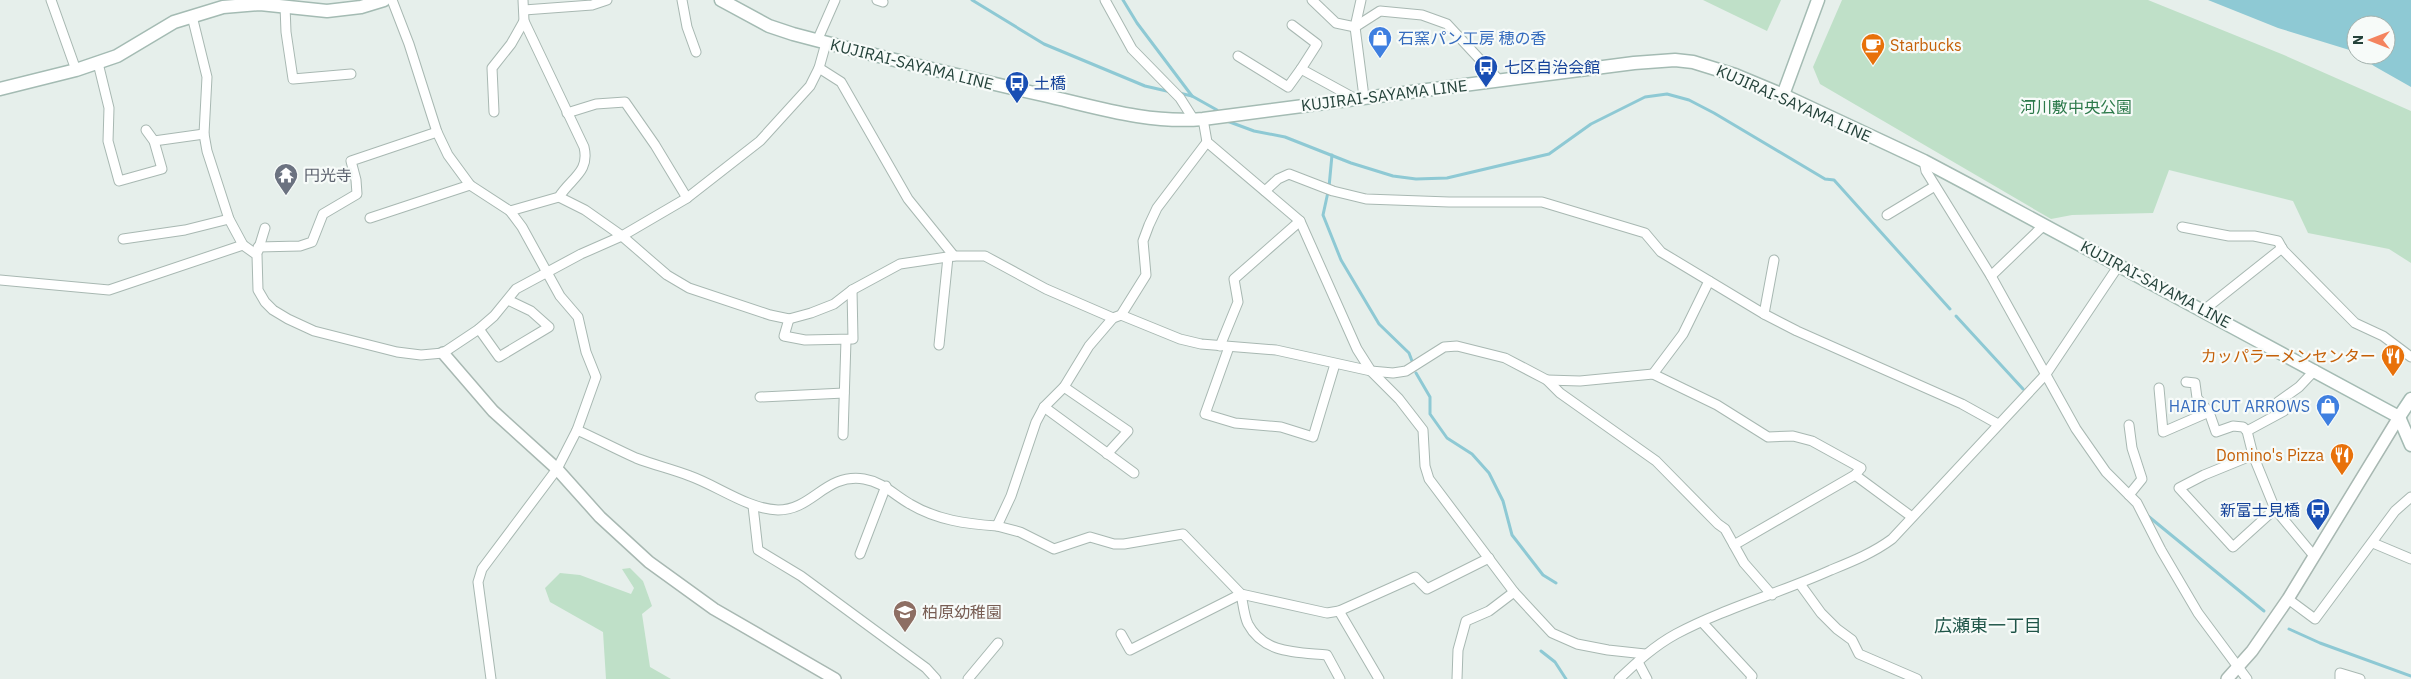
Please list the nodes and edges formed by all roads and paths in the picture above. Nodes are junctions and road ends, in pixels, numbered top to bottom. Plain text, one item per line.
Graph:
1 (51, 0) edge
2 (384, 0) edge
3 (392, 0) edge
4 (523, 0) edge
5 (607, 0) edge
6 (682, 0) edge
7 (721, 0) edge
8 (835, 0) edge
9 (1105, 0) edge
10 (1312, 0) edge
11 (1361, 0) edge
12 (1818, 0) edge
13 (578, 3) edge
14 (222, 4) edge
15 (360, 4) edge
16 (285, 6) junction
17 (524, 10) junction
18 (192, 16) junction
19 (524, 21) junction
20 (1292, 25) dead end
21 (1355, 27) junction
22 (822, 42) junction
23 (696, 52) dead end
24 (1238, 56) dead end
25 (98, 63) junction
26 (819, 68) junction
27 (1301, 69) junction
28 (76, 70) junction
29 (350, 74) dead end
30 (1499, 80) junction
31 (0, 90) edge
32 (1783, 95) junction
33 (1359, 97) junction
34 (494, 112) dead end
35 (567, 113) junction
36 (1199, 120) junction
37 (146, 130) dead end
38 (437, 132) junction
39 (204, 134) junction
40 (154, 141) junction
41 (1207, 142) junction
42 (1924, 161) junction
43 (470, 185) junction
44 (1935, 186) junction
45 (1264, 191) junction
46 (559, 197) junction
47 (686, 198) junction
48 (510, 212) junction
49 (1888, 215) dead end
50 (370, 218) dead end
51 (229, 219) junction
52 (1300, 222) junction
53 (2044, 225) junction
54 (2182, 227) dead end
55 (265, 228) dead end
56 (622, 236) junction
57 (123, 239) dead end
58 (242, 245) junction
59 (2282, 248) junction
60 (258, 251) junction
61 (951, 256) junction
62 (1774, 260) dead end
63 (2119, 265) junction
64 (546, 274) junction
65 (1992, 276) junction
66 (0, 280) edge
67 (1708, 281) junction
68 (852, 290) junction
69 (508, 300) junction
70 (2204, 310) junction
71 (1764, 314) junction
72 (1117, 317) junction
73 (788, 319) junction
74 (479, 329) junction
75 (846, 340) junction
76 (939, 345) dead end
77 (1224, 347) junction
78 (443, 353) junction
79 (2411, 356) edge
80 (1335, 364) junction
81 (2315, 370) junction
82 (1370, 371) junction
83 (1653, 374) junction
84 (2046, 374) junction
85 (1547, 380) junction
86 (2186, 382) dead end
87 (1064, 387) junction
88 (2159, 388) dead end
89 (844, 394) junction
90 (760, 397) dead end
91 (2411, 399) edge
92 (1044, 407) junction
93 (2208, 412) junction
94 (2399, 417) junction
95 (1998, 424) junction
96 (2129, 425) dead end
97 (577, 430) junction
98 (2247, 431) junction
99 (843, 435) dead end
100 (2411, 445) edge
101 (1107, 454) junction
102 (2254, 455) junction
103 (557, 469) junction
104 (1134, 473) dead end
105 (1856, 475) junction
106 (886, 486) junction
107 (2130, 495) junction
108 (2411, 497) edge
109 (753, 506) junction
110 (2275, 509) junction
111 (1912, 517) junction
112 (997, 526) junction
113 (2373, 543) junction
114 (1734, 545) junction
115 (860, 554) dead end
116 (2314, 556) junction
117 (1489, 558) junction
118 (2411, 559) edge
119 (1800, 584) junction
120 (1514, 592) junction
121 (1241, 594) junction
122 (1772, 596) junction
123 (2288, 600) junction
124 (1339, 611) junction
125 (1702, 622) junction
126 (1121, 634) dead end
127 (998, 643) dead end
128 (1645, 654) junction
129 (1638, 662) junction
130 (2239, 667) junction
131 (491, 679) edge
132 (835, 679) edge
133 (936, 679) edge
134 (968, 679) edge
135 (1340, 679) edge
136 (1379, 679) edge
137 (1457, 679) edge
138 (1619, 679) edge
139 (1647, 679) edge
140 (1751, 679) edge
141 (1917, 679) edge
142 (2227, 679) edge
143 (2247, 679) edge
144 (2340, 679) edge
145 (2360, 679) edge

1 - 28 street
2 - 15 main road
3 - 38 street
4 - 17 street
5 - 13 street
6 - 23 street
7 - 22 main road, KUJIRAI-SAYAMA LINE
8 - 22 street
9 - 36 street
10 - 21 street
11 - 21 street
12 - 32 main road
13 - 17 street
14 - 16 main road
14 - 18 main road
15 - 16 main road
16 - 29 street
17 - 19 street
18 - 25 main road
18 - 39 street
19 - 34 street
19 - 35 street
20 - 27 street
21 - 30 street
21 - 33 street
22 - 26 street
22 - 36 main road, KUJIRAI-SAYAMA LINE
24 - 27 street
25 - 28 main road
25 - 40 street
26 - 47 street
26 - 61 street
27 - 33 street
28 - 31 main road
30 - 32 main road, KUJIRAI-SAYAMA LINE
30 - 33 main road, KUJIRAI-SAYAMA LINE
32 - 42 main road, KUJIRAI-SAYAMA LINE
33 - 36 main road, KUJIRAI-SAYAMA LINE
35 - 46 street
35 - 47 street
36 - 41 street
37 - 40 street
38 - 43 street
38 - 60 street
39 - 40 street
39 - 51 street
41 - 45 street
41 - 72 street
42 - 44 street
42 - 53 main road, KUJIRAI-SAYAMA LINE
43 - 48 street
43 - 50 street
44 - 49 street
44 - 65 street
45 - 52 street
45 - 67 street
46 - 48 street
46 - 56 street
47 - 56 street
48 - 64 street
51 - 57 street
51 - 58 street
52 - 77 street
52 - 82 street
53 - 63 main road, KUJIRAI-SAYAMA LINE
53 - 65 street
54 - 59 street
55 - 60 street
56 - 64 street
56 - 73 street
58 - 60 street
58 - 66 street
59 - 70 street
59 - 79 street
60 - 78 street
61 - 68 street
61 - 72 street
61 - 76 street
62 - 71 street
63 - 70 main road, KUJIRAI-SAYAMA LINE
63 - 84 street
64 - 69 street
64 - 97 street
65 - 84 street
67 - 71 street
67 - 83 street
68 - 73 street
68 - 75 street
69 - 74 street
69 - 74 street
70 - 81 main road, KUJIRAI-SAYAMA LINE
71 - 95 street
72 - 77 street
72 - 87 street
73 - 75 street
74 - 78 street
75 - 89 street
77 - 80 street
77 - 80 street
78 - 103 street
80 - 82 street
81 - 94 main road, KUJIRAI-SAYAMA LINE
81 - 98 street
82 - 85 street
82 - 117 street
83 - 85 street
83 - 105 street
84 - 95 street
84 - 107 street
85 - 114 street
86 - 93 street
87 - 92 street
87 - 101 street
88 - 93 street
89 - 90 street
89 - 99 street
91 - 94 main road
92 - 101 street
92 - 112 street
93 - 98 street
94 - 100 main road
94 - 116 street
95 - 111 street
96 - 107 street
97 - 103 street
97 - 109 street
98 - 102 street
101 - 104 street
102 - 110 street
102 - 110 street
103 - 131 street
103 - 132 street
105 - 111 street
105 - 114 street
106 - 109 street
106 - 112 street
106 - 115 street
107 - 130 street
108 - 113 street
109 - 133 street
110 - 116 street
111 - 119 street
112 - 121 street
113 - 118 street
113 - 123 street
114 - 122 street
116 - 123 street
117 - 120 street
117 - 124 street
119 - 122 street
119 - 141 street
120 - 128 street
120 - 137 street
121 - 124 street
121 - 126 street
121 - 135 street
122 - 125 street
123 - 130 street
124 - 136 street
125 - 128 street
125 - 140 street
127 - 134 street
128 - 129 street
129 - 138 street
129 - 139 street
130 - 142 street
130 - 143 street
144 - 145 street

